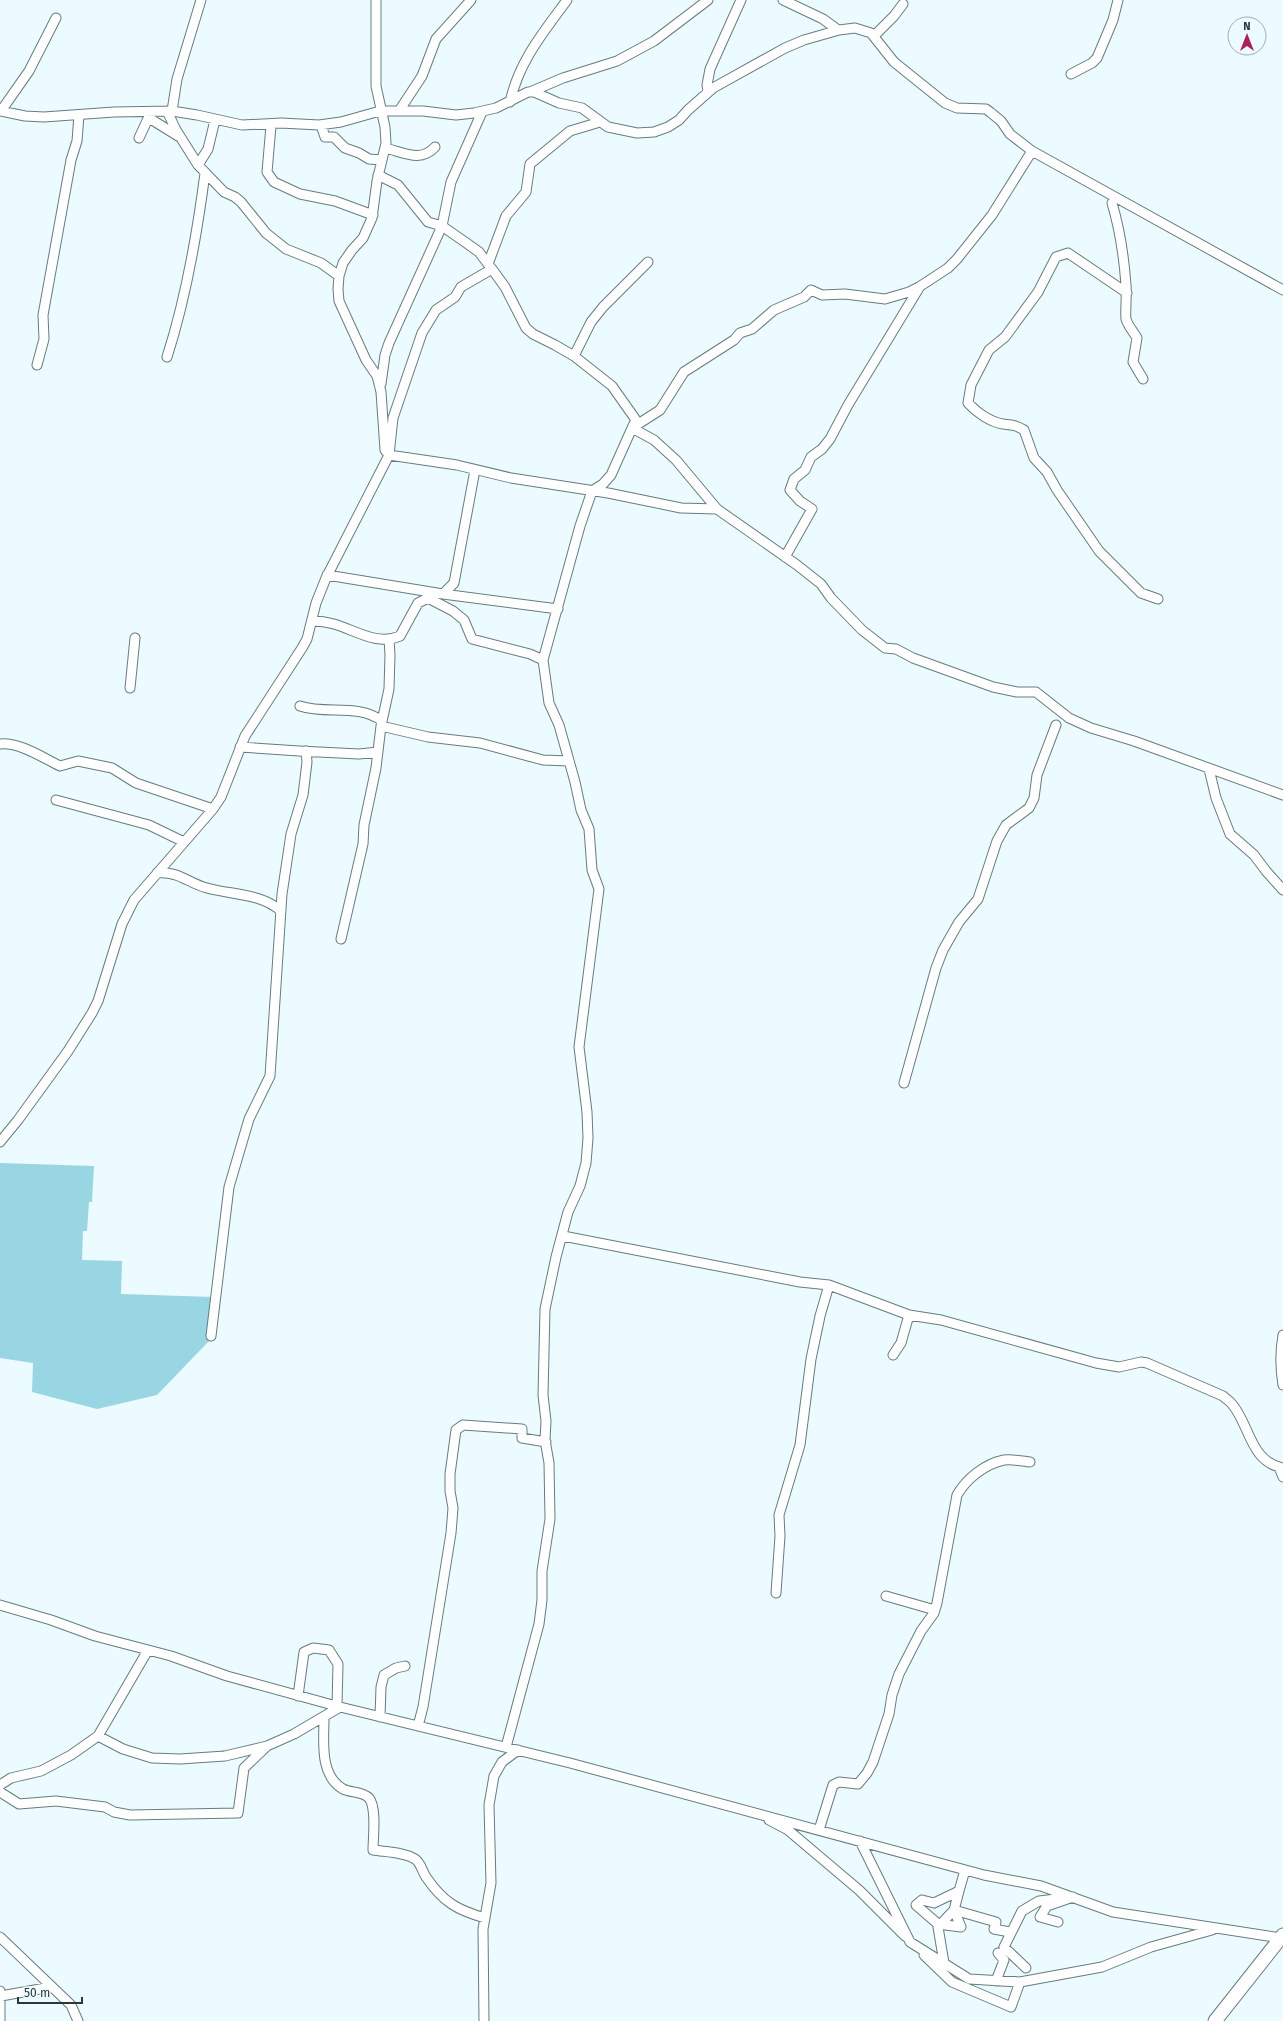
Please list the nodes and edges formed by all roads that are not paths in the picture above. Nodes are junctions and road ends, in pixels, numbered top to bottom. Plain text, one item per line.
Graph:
1 (201, 0) edge
2 (376, 0) edge
3 (471, 0) edge
4 (568, 0) edge
5 (708, 0) edge
6 (741, 0) edge
7 (1118, 0) edge
8 (787, 1) edge
9 (903, 4) dead end
10 (56, 18) dead end
11 (838, 30) junction
12 (874, 36) junction
13 (1071, 74) dead end
14 (528, 92) junction
15 (708, 92) junction
16 (510, 102) junction
17 (1, 111) edge
18 (169, 111) junction
19 (380, 111) junction
20 (399, 111) junction
21 (482, 112) junction
22 (79, 115) junction
23 (150, 115) junction
24 (215, 120) junction
25 (600, 122) junction
26 (321, 125) junction
27 (271, 126) dead end
28 (180, 137) junction
29 (139, 138) dead end
30 (435, 147) dead end
31 (385, 148) junction
32 (1032, 150) junction
33 (382, 160) junction
34 (198, 166) junction
35 (205, 173) junction
36 (378, 175) junction
37 (1112, 202) dead end
38 (373, 215) junction
39 (442, 226) junction
40 (648, 262) dead end
41 (490, 266) junction
42 (339, 276) junction
43 (919, 287) junction
44 (1283, 290) edge
45 (1127, 293) junction
46 (574, 356) junction
47 (167, 357) dead end
48 (37, 365) dead end
49 (1143, 379) dead end
50 (381, 392) junction
51 (632, 428) junction
52 (389, 454) junction
53 (475, 470) junction
54 (592, 491) junction
55 (717, 509) junction
56 (785, 557) junction
57 (327, 575) junction
58 (443, 594) junction
59 (1158, 599) dead end
60 (558, 609) junction
61 (312, 621) junction
62 (136, 638) dead end
63 (389, 639) junction
64 (543, 660) junction
65 (130, 688) dead end
66 (300, 706) dead end
67 (382, 724) junction
68 (1056, 725) dead end
69 (0, 744) edge
70 (240, 747) junction
71 (306, 751) junction
72 (378, 752) junction
73 (568, 761) junction
74 (1209, 769) junction
75 (1283, 795) edge
76 (56, 800) dead end
77 (213, 809) junction
78 (184, 842) junction
79 (157, 873) junction
80 (1283, 890) edge
81 (281, 911) junction
82 (341, 939) dead end
83 (904, 1083) dead end
84 (0, 1142) edge
85 (563, 1236) junction
86 (829, 1284) junction
87 (908, 1315) junction
88 (1283, 1335) edge
89 (212, 1336) dead end
90 (893, 1355) dead end
91 (1283, 1385) edge
92 (546, 1442) junction
93 (1030, 1462) dead end
94 (1281, 1467) edge
95 (1283, 1477) edge
96 (776, 1593) dead end
97 (886, 1596) dead end
98 (0, 1605) edge
99 (935, 1610) junction
100 (148, 1650) junction
101 (405, 1666) dead end
102 (298, 1696) junction
103 (338, 1707) junction
104 (380, 1717) junction
105 (324, 1718) junction
106 (418, 1726) junction
107 (98, 1736) junction
108 (267, 1746) junction
109 (506, 1748) junction
110 (518, 1750) junction
111 (0, 1785) edge
112 (0, 1792) edge
113 (755, 1812) junction
114 (819, 1830) junction
115 (860, 1841) junction
116 (965, 1870) junction
117 (960, 1891) junction
118 (1073, 1897) junction
119 (954, 1910) junction
120 (485, 1918) junction
121 (1058, 1922) dead end
122 (941, 1924) junction
123 (1215, 1929) junction
124 (1010, 1932) junction
125 (0, 1937) edge
126 (1282, 1937) edge
127 (910, 1942) junction
128 (998, 1953) dead end
129 (944, 1963) junction
130 (1026, 1968) dead end
131 (969, 1979) junction
132 (996, 1981) junction
133 (1020, 1982) junction
134 (51, 1988) junction
135 (0, 1996) edge
136 (1011, 2007) junction
137 (0, 2021) edge
138 (78, 2021) edge
139 (484, 2021) edge
140 (1215, 2021) edge

1 - 18 street
2 - 19 street
3 - 20 street
4 - 16 street
5 - 14 street
6 - 15 street
7 - 13 street
8 - 11 street
9 - 12 street
10 - 17 street
11 - 12 street
11 - 15 street
12 - 32 street
14 - 16 street
14 - 25 street
15 - 25 street
16 - 21 street
17 - 22 street
18 - 23 street
18 - 24 street
18 - 28 street
19 - 20 street
19 - 26 street
19 - 31 street
20 - 21 street
21 - 39 street
22 - 23 street
22 - 48 street
23 - 28 street
23 - 29 street
24 - 26 street
24 - 34 street
25 - 41 street
26 - 33 street
27 - 38 street
28 - 34 street
30 - 31 street
31 - 33 street
32 - 43 street
32 - 44 street
33 - 36 street
34 - 35 street
35 - 42 street
35 - 47 street
36 - 38 street
36 - 39 street
37 - 45 street
38 - 42 street
39 - 41 street
39 - 50 street
40 - 46 street
41 - 46 street
41 - 52 street
42 - 50 street
43 - 51 street
43 - 56 street
45 - 49 street
45 - 59 street
46 - 51 street
50 - 52 street
51 - 54 street
51 - 55 street
52 - 53 street
52 - 57 street
53 - 54 street
53 - 58 street
54 - 55 street
54 - 60 street
55 - 56 street
56 - 74 street
57 - 58 street
57 - 61 street
58 - 60 street
60 - 64 street
61 - 63 street
61 - 70 street
62 - 65 street
63 - 64 street
63 - 67 street
64 - 73 street
66 - 67 street
67 - 72 street
67 - 73 street
68 - 83 street
69 - 77 street
70 - 71 street
70 - 77 street
71 - 72 street
71 - 81 street
72 - 82 street
73 - 85 street
74 - 75 street
74 - 80 street
76 - 78 street
77 - 78 street
78 - 79 street
79 - 81 street
79 - 84 street
81 - 89 street
85 - 86 street
85 - 92 street
86 - 87 street
86 - 96 street
87 - 90 street
87 - 94 street
88 - 91 street
92 - 106 street
92 - 109 street
93 - 99 street
94 - 95 street
97 - 99 street
98 - 100 street
99 - 114 street
100 - 102 street
100 - 107 street
101 - 104 street
102 - 103 street
102 - 103 street
103 - 104 street
103 - 105 street
104 - 106 street
105 - 108 street
105 - 120 street
106 - 109 street
107 - 108 street
107 - 111 street
108 - 112 street
109 - 110 street
110 - 113 street
110 - 120 street
113 - 114 street
113 - 127 street
114 - 115 street
115 - 116 street
115 - 127 street
116 - 117 street
116 - 118 street
117 - 119 street
117 - 122 street
118 - 121 street
118 - 123 street
118 - 124 street
119 - 122 street
119 - 122 street
119 - 124 street
120 - 139 street
122 - 129 street
123 - 126 street
123 - 133 street
124 - 130 street
125 - 134 street
126 - 140 street
127 - 129 street
127 - 136 street
128 - 132 street
129 - 131 street
131 - 132 street
131 - 136 street
132 - 133 street
133 - 136 street
134 - 135 street
134 - 138 street
135 - 137 street

